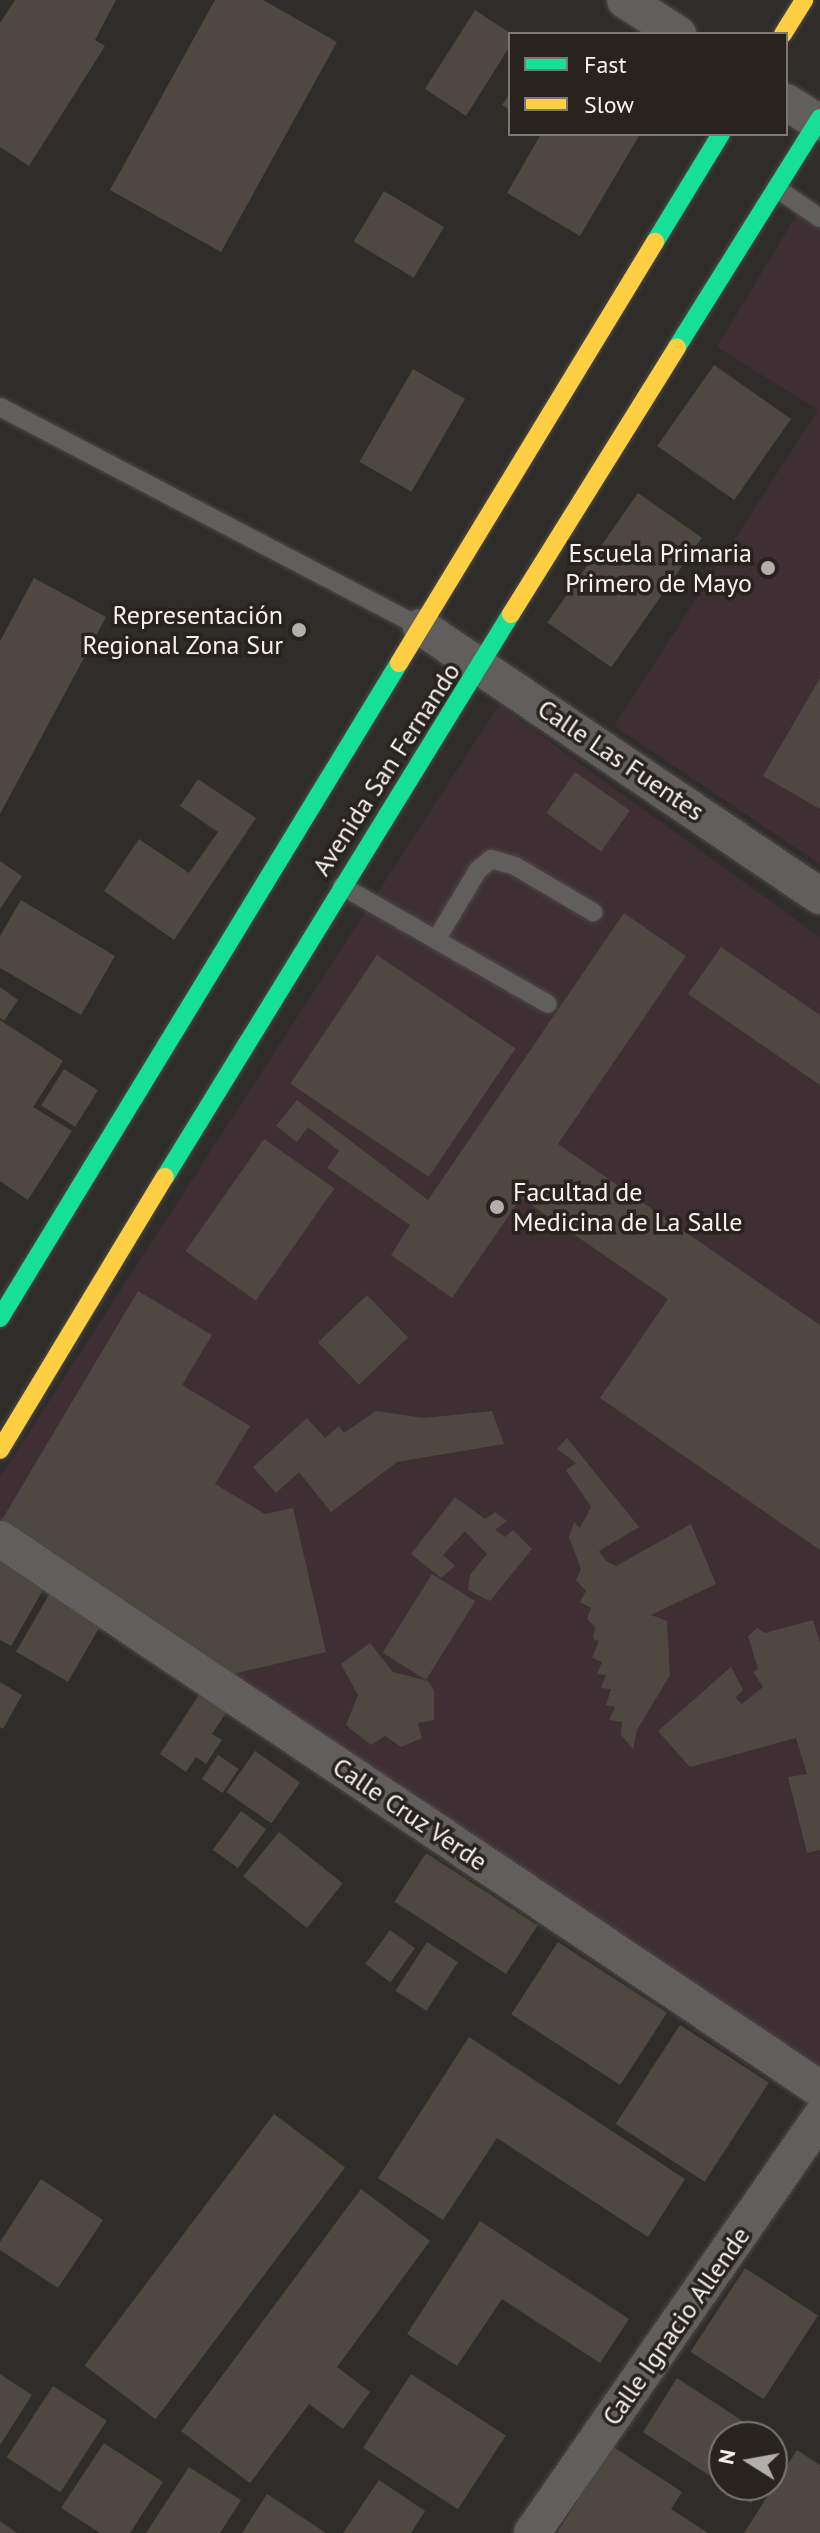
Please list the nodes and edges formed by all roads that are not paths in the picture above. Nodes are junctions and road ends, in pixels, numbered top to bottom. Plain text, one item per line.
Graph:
1 (625, 0) edge
2 (804, 0) edge
3 (675, 32) edge
4 (784, 32) edge
5 (788, 103) edge
6 (819, 120) edge
7 (720, 136) edge
8 (776, 187) junction
9 (820, 218) edge
10 (0, 407) edge
11 (421, 627) junction
12 (483, 665) junction
13 (342, 886) junction
14 (820, 896) edge
15 (593, 912) dead end
16 (436, 940) junction
17 (548, 1004) dead end
18 (0, 1318) edge
19 (0, 1450) edge
20 (0, 1539) edge
21 (820, 2089) edge
22 (820, 2118) edge
23 (532, 2533) edge

1 - 3 street
2 - 4 main road
5 - 6 street
6 - 8 main road, Avenida San Fernando
7 - 11 main road, Avenida San Fernando
8 - 9 lane
8 - 12 main road, Avenida San Fernando
10 - 11 lane
11 - 12 street, Calle Las Fuentes
11 - 18 main road, Avenida San Fernando
12 - 13 main road, Avenida San Fernando
12 - 14 street, Calle Las Fuentes
13 - 16 lane
13 - 19 main road, Avenida San Fernando
15 - 16 lane
16 - 17 lane
20 - 21 street, Calle Cruz Verde
22 - 23 street, Calle Ignacio Allende

